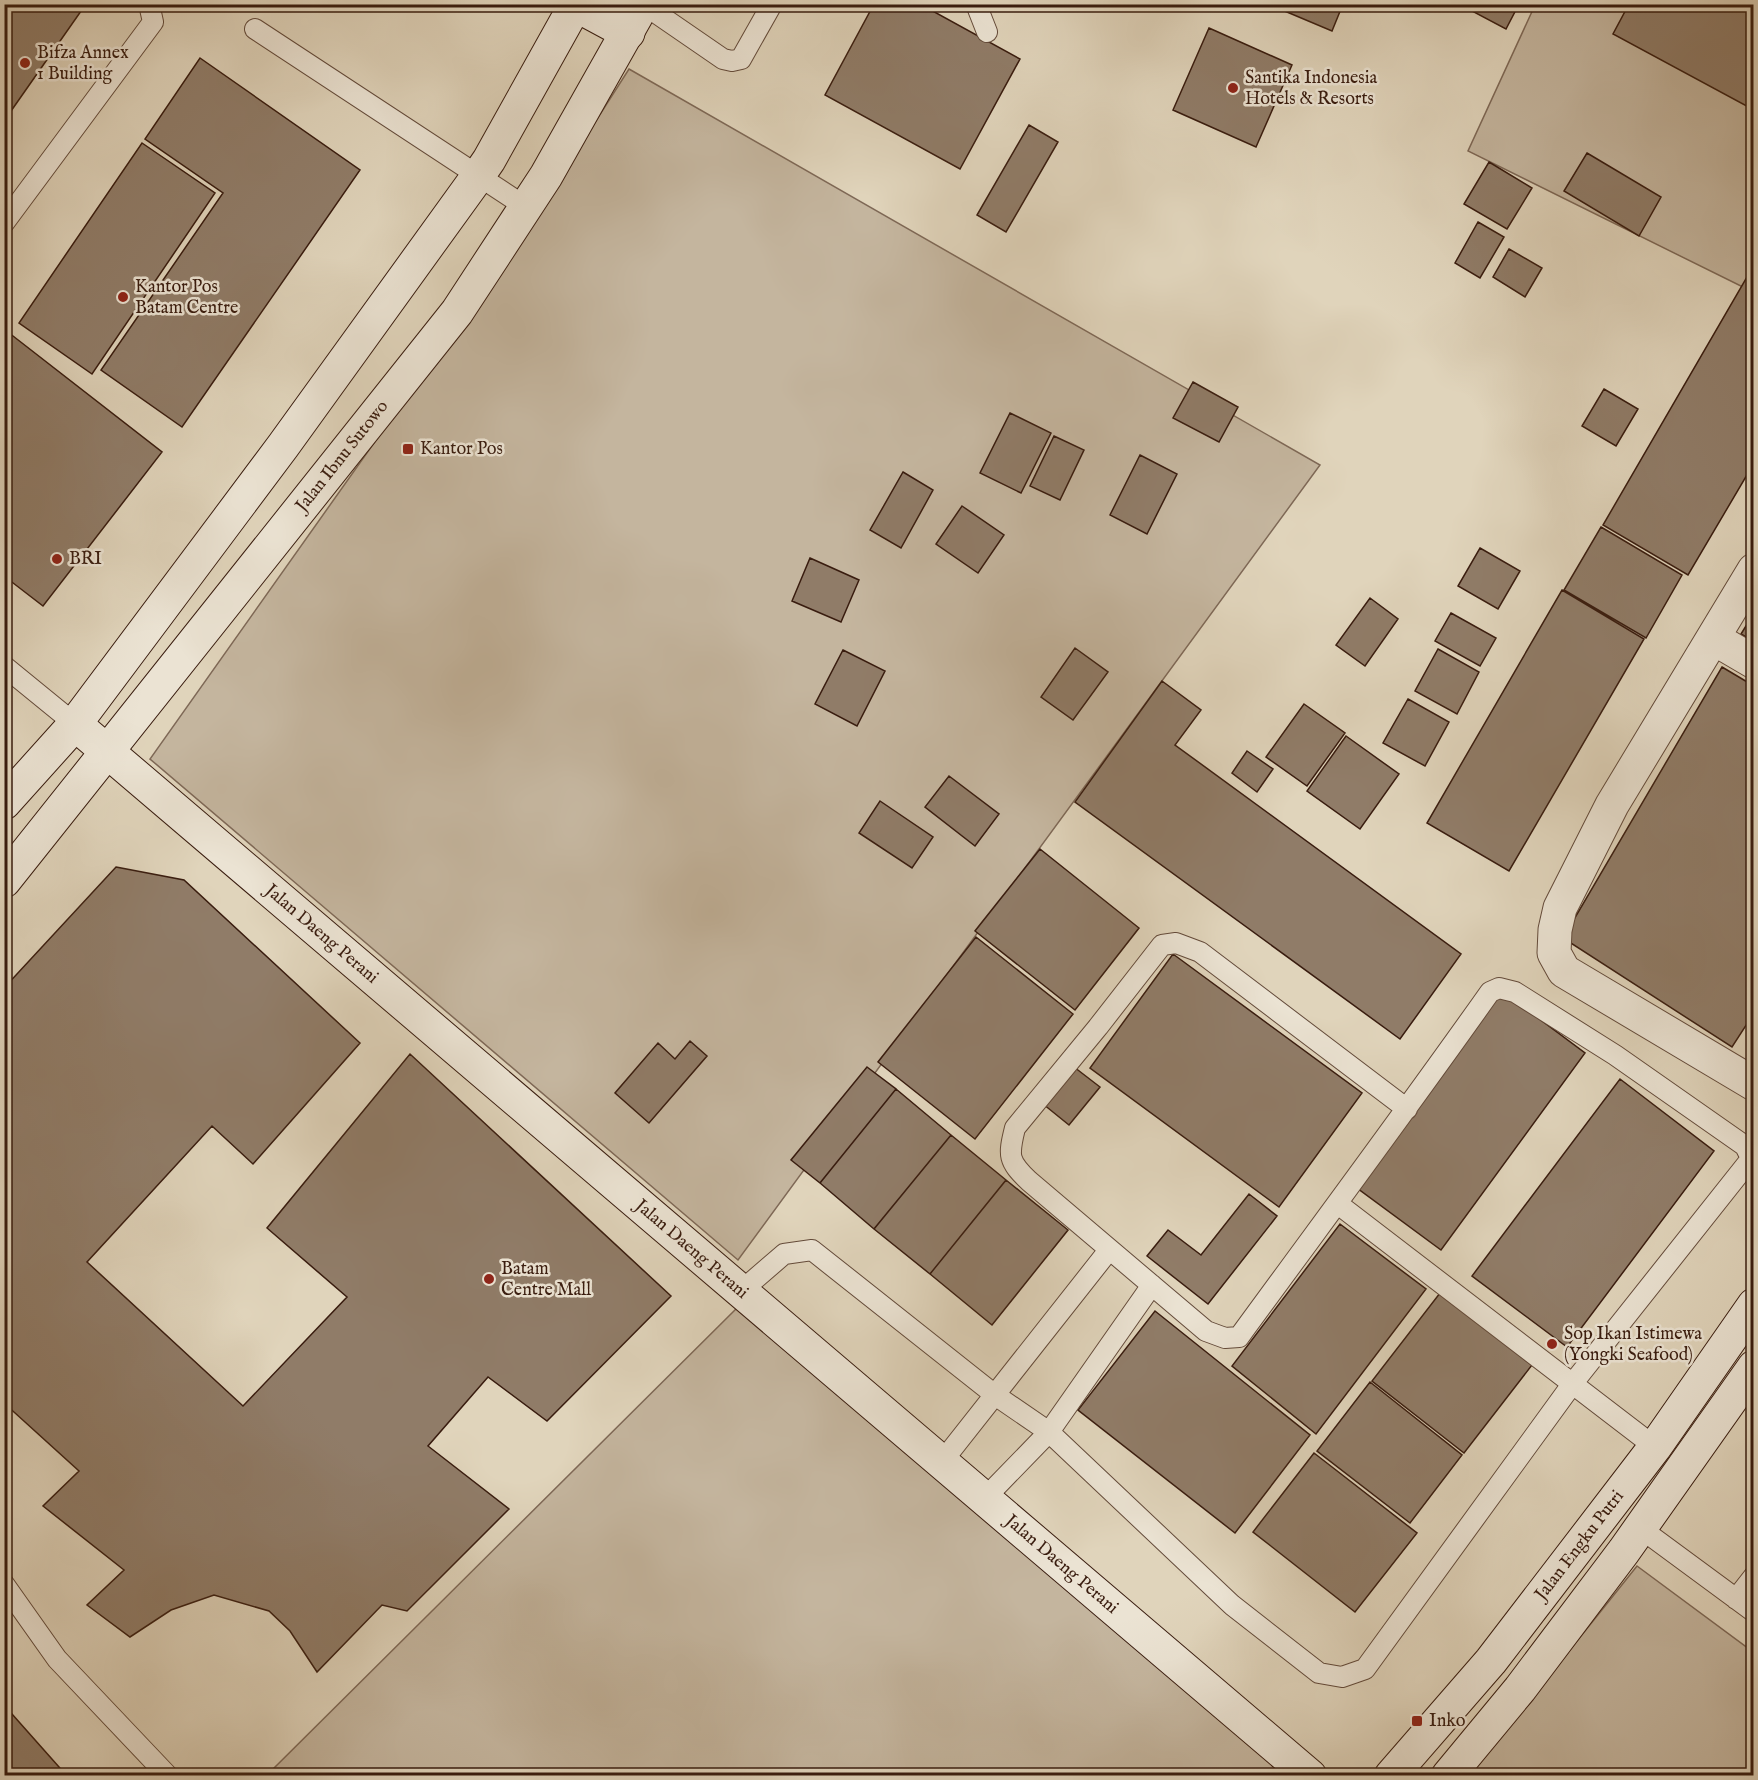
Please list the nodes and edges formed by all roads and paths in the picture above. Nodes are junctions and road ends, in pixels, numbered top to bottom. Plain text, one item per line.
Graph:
1 (149, 4) edge
2 (772, 4) edge
3 (976, 4) edge
4 (576, 5) edge
5 (638, 14) edge
6 (255, 29) dead end
7 (987, 32) dead end
8 (478, 176) junction
9 (526, 207) junction
10 (4, 223) edge
11 (1754, 570) edge
12 (1713, 638) junction
13 (1754, 662) edge
14 (4, 666) edge
15 (75, 724) junction
16 (108, 752) junction
17 (4, 802) edge
18 (4, 881) edge
19 (1754, 1084) edge
20 (1407, 1109) junction
21 (1338, 1204) junction
22 (1109, 1250) junction
23 (1152, 1285) junction
24 (740, 1292) junction
25 (1754, 1305) edge
26 (1754, 1367) edge
27 (1573, 1383) junction
28 (996, 1395) junction
29 (1048, 1432) junction
30 (1655, 1447) junction
31 (941, 1463) junction
32 (984, 1499) junction
33 (1640, 1528) junction
34 (1754, 1576) edge
35 (4, 1584) edge
36 (1736, 1599) junction
37 (1754, 1612) edge
38 (168, 1776) edge
39 (1310, 1776) edge
40 (1391, 1776) edge
41 (1448, 1776) edge

1 - 10 lane
2 - 5 lane
3 - 7 lane
4 - 5 main road
4 - 8 main road
5 - 9 main road, Jalan Ibnu Sutowo
6 - 8 lane
8 - 9 lane
8 - 15 main road
9 - 16 main road, Jalan Ibnu Sutowo
11 - 12 main road
12 - 13 main road
12 - 19 main road
14 - 15 lane
15 - 16 main road, Jalan Daeng Perani
15 - 17 main road
16 - 18 main road, Jalan Ibnu Sutowo
16 - 24 main road, Jalan Daeng Perani
20 - 21 lane
20 - 22 lane
20 - 27 lane
21 - 23 lane
21 - 27 lane
22 - 23 lane
22 - 28 lane
23 - 29 lane
24 - 28 lane
24 - 31 main road, Jalan Daeng Perani
25 - 30 main road, Jalan Engku Putri
26 - 33 main road
27 - 29 lane
27 - 30 lane
28 - 29 lane
28 - 31 lane
29 - 32 lane
30 - 40 main road, Jalan Engku Putri
31 - 32 main road, Jalan Daeng Perani
32 - 39 main road, Jalan Daeng Perani
33 - 36 lane
33 - 41 main road
34 - 36 lane
35 - 38 lane
36 - 37 lane

